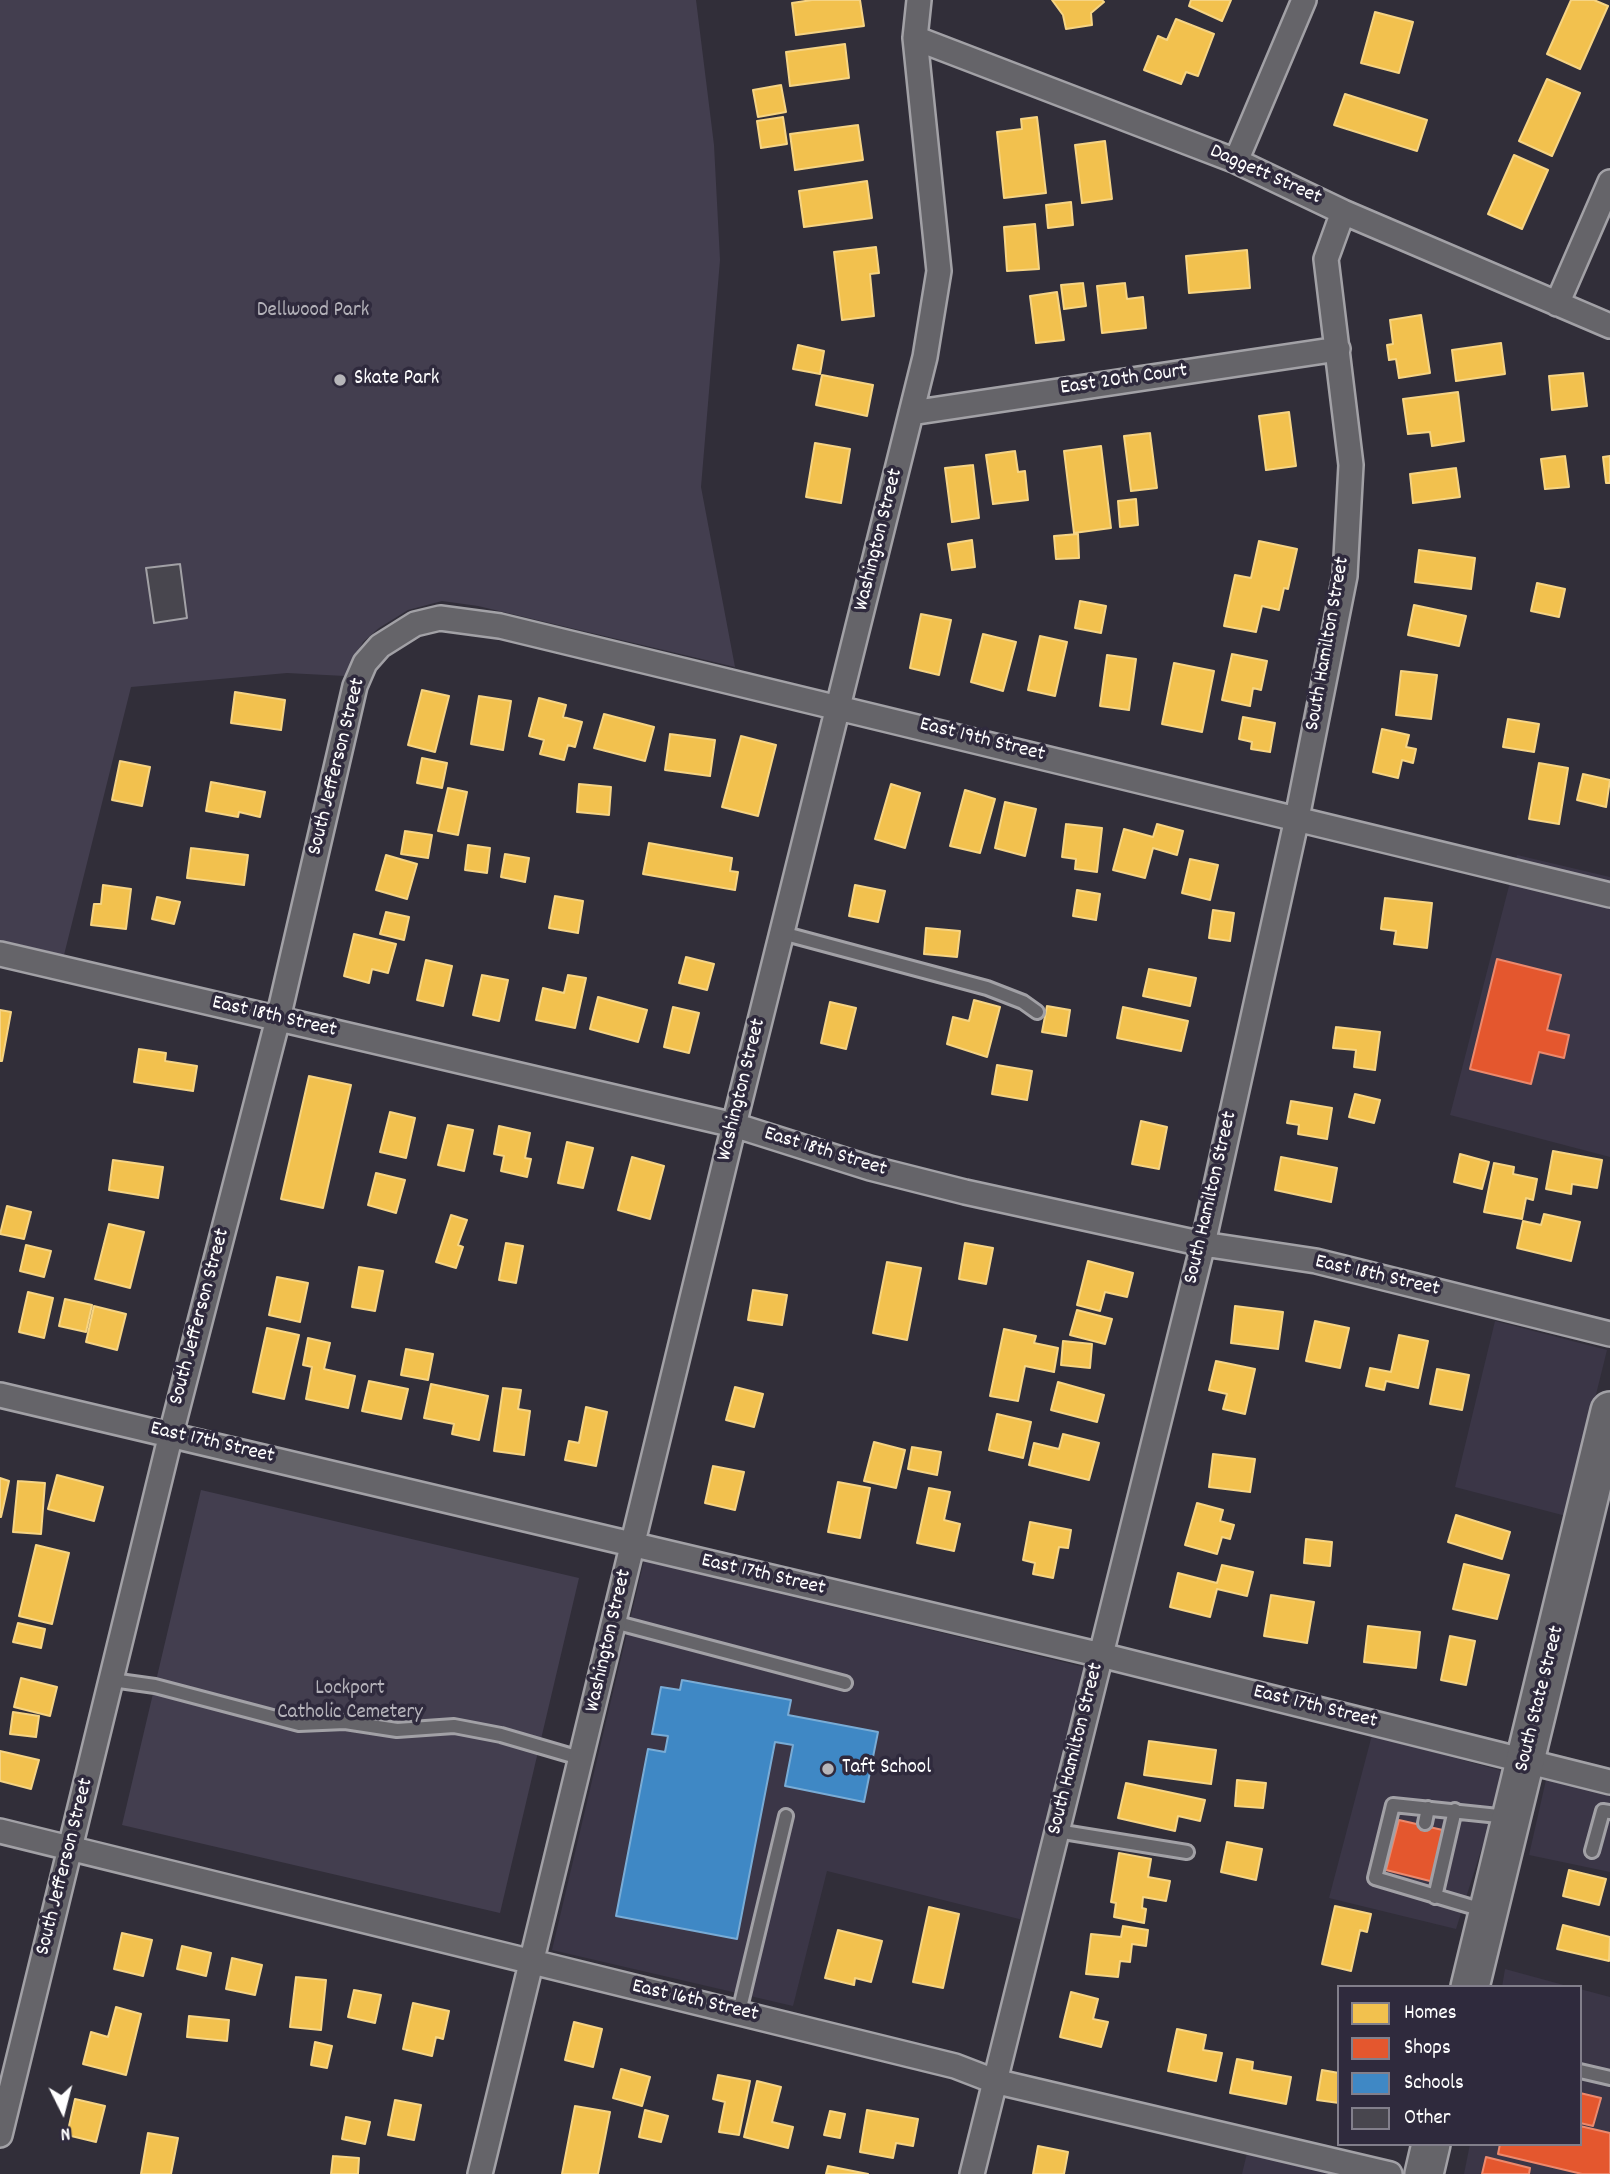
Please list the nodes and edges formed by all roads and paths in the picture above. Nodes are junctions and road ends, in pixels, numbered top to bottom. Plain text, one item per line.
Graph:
1 (919, 0) edge
2 (1304, 0) edge
3 (915, 38) junction
4 (1236, 161) junction
5 (1610, 182) edge
6 (1343, 212) junction
7 (1558, 304) junction
8 (1610, 326) edge
9 (1338, 349) junction
10 (911, 413) junction
11 (365, 663) joint
12 (840, 707) junction
13 (1297, 818) junction
14 (1610, 895) edge
15 (782, 933) junction
16 (0, 954) edge
17 (1037, 1012) dead end
18 (278, 1018) junction
19 (734, 1125) junction
20 (1203, 1244) junction
21 (1610, 1334) edge
22 (0, 1395) edge
23 (1610, 1411) edge
24 (171, 1434) junction
25 (633, 1546) junction
26 (614, 1622) junction
27 (1101, 1655) junction
28 (112, 1680) junction
29 (845, 1682) dead end
30 (583, 1759) junction
31 (1526, 1760) junction
32 (1610, 1782) edge
33 (1428, 1808) junction
34 (1455, 1810) junction
35 (1610, 1812) edge
36 (786, 1816) dead end
37 (1512, 1817) junction
38 (1424, 1823) dead end
39 (0, 1831) edge
40 (1057, 1831) junction
41 (72, 1848) junction
42 (1592, 1851) dead end
43 (1187, 1852) dead end
44 (1435, 1897) junction
45 (1488, 1912) junction
46 (532, 1964) junction
47 (1470, 1985) edge
48 (740, 2012) junction
49 (1582, 2071) edge
50 (1610, 2078) edge
51 (994, 2081) junction
52 (0, 2135) edge
53 (1431, 2146) edge
54 (480, 2174) edge
55 (972, 2174) edge
56 (1390, 2174) edge
57 (1424, 2174) edge

1 - 3 street, Washington Street
2 - 4 street
3 - 4 street, Daggett Street
3 - 10 street, Washington Street
4 - 6 street, Daggett Street
5 - 7 street
6 - 7 street, Daggett Street
6 - 9 street, South Hamilton Street
7 - 8 street, Daggett Street
9 - 10 street, East 20th Court
9 - 13 street, South Hamilton Street
10 - 12 street, Washington Street
11 - 12 street, East 19th Street
11 - 18 street, South Jefferson Street
12 - 13 street, East 19th Street
12 - 15 street, Washington Street
13 - 14 street, East 19th Street
13 - 20 street, South Hamilton Street
15 - 17 lane
15 - 19 street, Washington Street
16 - 18 street, East 18th Street
18 - 19 street, East 18th Street
18 - 24 street, South Jefferson Street
19 - 20 street, East 18th Street
19 - 25 street, Washington Street
20 - 21 street, East 18th Street
20 - 27 street, South Hamilton Street
22 - 24 street, East 17th Street
23 - 31 main road, South State Street
24 - 25 street, East 17th Street
24 - 28 street, South Jefferson Street
25 - 26 street, Washington Street
25 - 27 street, East 17th Street
26 - 29 lane
26 - 30 street, Washington Street
27 - 31 street, East 17th Street
27 - 40 street, South Hamilton Street
28 - 30 lane
28 - 41 street, South Jefferson Street
30 - 46 street, Washington Street
31 - 32 street, East 17th Street
31 - 37 main road, South State Street
33 - 34 lane
33 - 38 lane
33 - 44 lane
34 - 37 lane
34 - 44 lane
35 - 42 lane
36 - 48 lane
37 - 45 main road, South State Street
39 - 41 street, East 16th Street
40 - 43 lane
40 - 51 street, South Hamilton Street
41 - 46 street, East 16th Street
41 - 52 street, South Jefferson Street
44 - 45 lane
45 - 47 main road, South State Street
46 - 48 street, East 16th Street
46 - 54 street, Washington Street
48 - 51 street, East 16th Street
49 - 50 lane
51 - 55 street, South Hamilton Street
51 - 56 street, East 16th Street
53 - 57 main road

